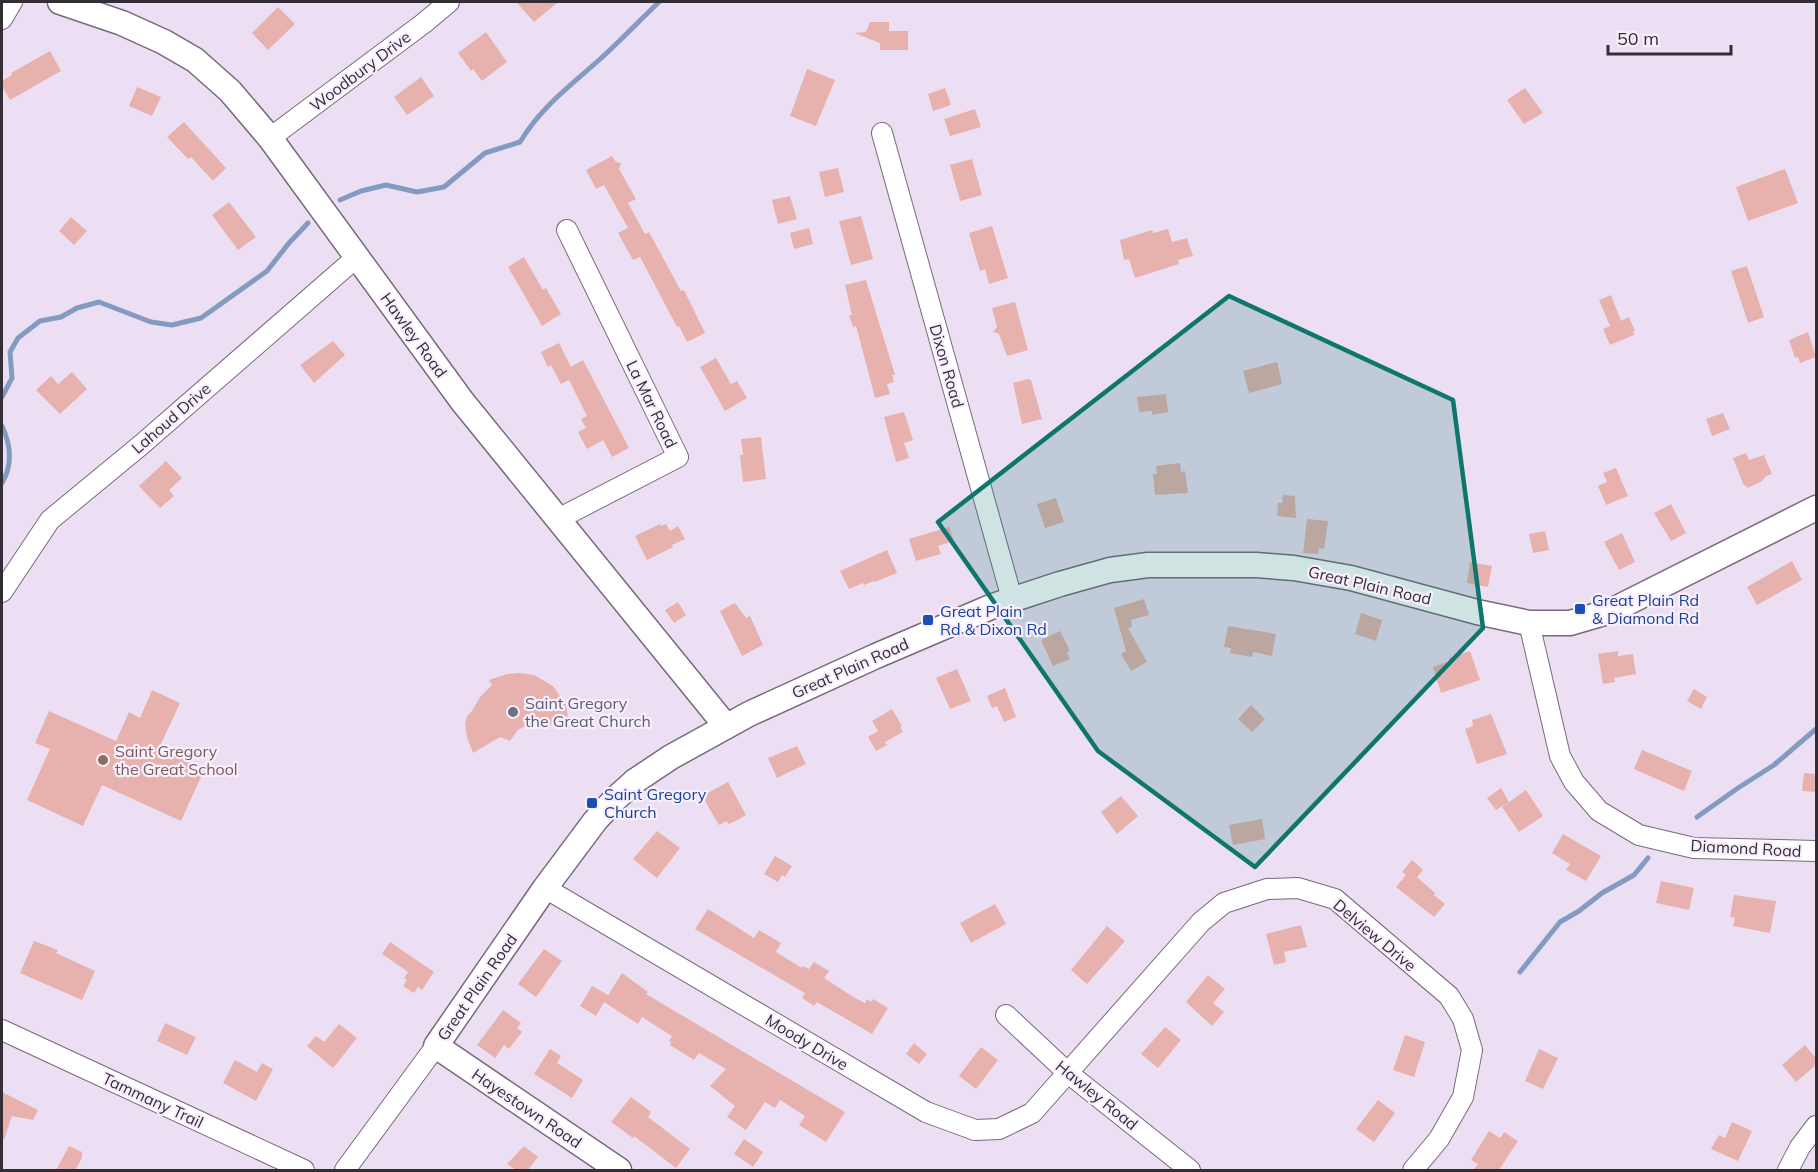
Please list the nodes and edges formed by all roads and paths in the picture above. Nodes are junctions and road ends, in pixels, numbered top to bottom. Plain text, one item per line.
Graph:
1 (12, 2) edge
2 (60, 2) edge
3 (449, 2) edge
4 (2, 19) edge
5 (882, 133) dead end
6 (270, 138) junction
7 (567, 230) dead end
8 (357, 257) junction
9 (1816, 508) edge
10 (558, 519) junction
11 (2, 592) edge
12 (1012, 599) junction
13 (1529, 623) junction
14 (726, 726) junction
15 (1816, 851) edge
16 (545, 888) junction
17 (1006, 1015) dead end
18 (2, 1030) edge
19 (436, 1046) junction
20 (1068, 1073) junction
21 (1816, 1126) edge
22 (304, 1170) edge
23 (345, 1170) edge
24 (619, 1170) edge
25 (1190, 1170) edge
26 (1413, 1170) edge
27 (1788, 1170) edge

1 - 4 street
2 - 6 street, Hawley Road
3 - 6 street, Woodbury Drive
5 - 12 street, Dixon Road
6 - 8 street, Hawley Road
7 - 10 street, La Mar Road
8 - 10 street, Hawley Road
8 - 11 street, Lahoud Drive
9 - 13 street, Great Plain Road
10 - 14 street, Hawley Road
12 - 13 street, Great Plain Road
12 - 14 street, Great Plain Road
13 - 15 street, Diamond Road
14 - 16 street, Great Plain Road
16 - 19 street, Great Plain Road
16 - 20 street, Moody Drive
17 - 20 street, Hawley Road
18 - 22 street, Tammany Trail
19 - 23 street, Great Plain Road
19 - 24 street, Hayestown Road
20 - 25 street, Hawley Road
20 - 26 street, Delview Drive
21 - 27 street

